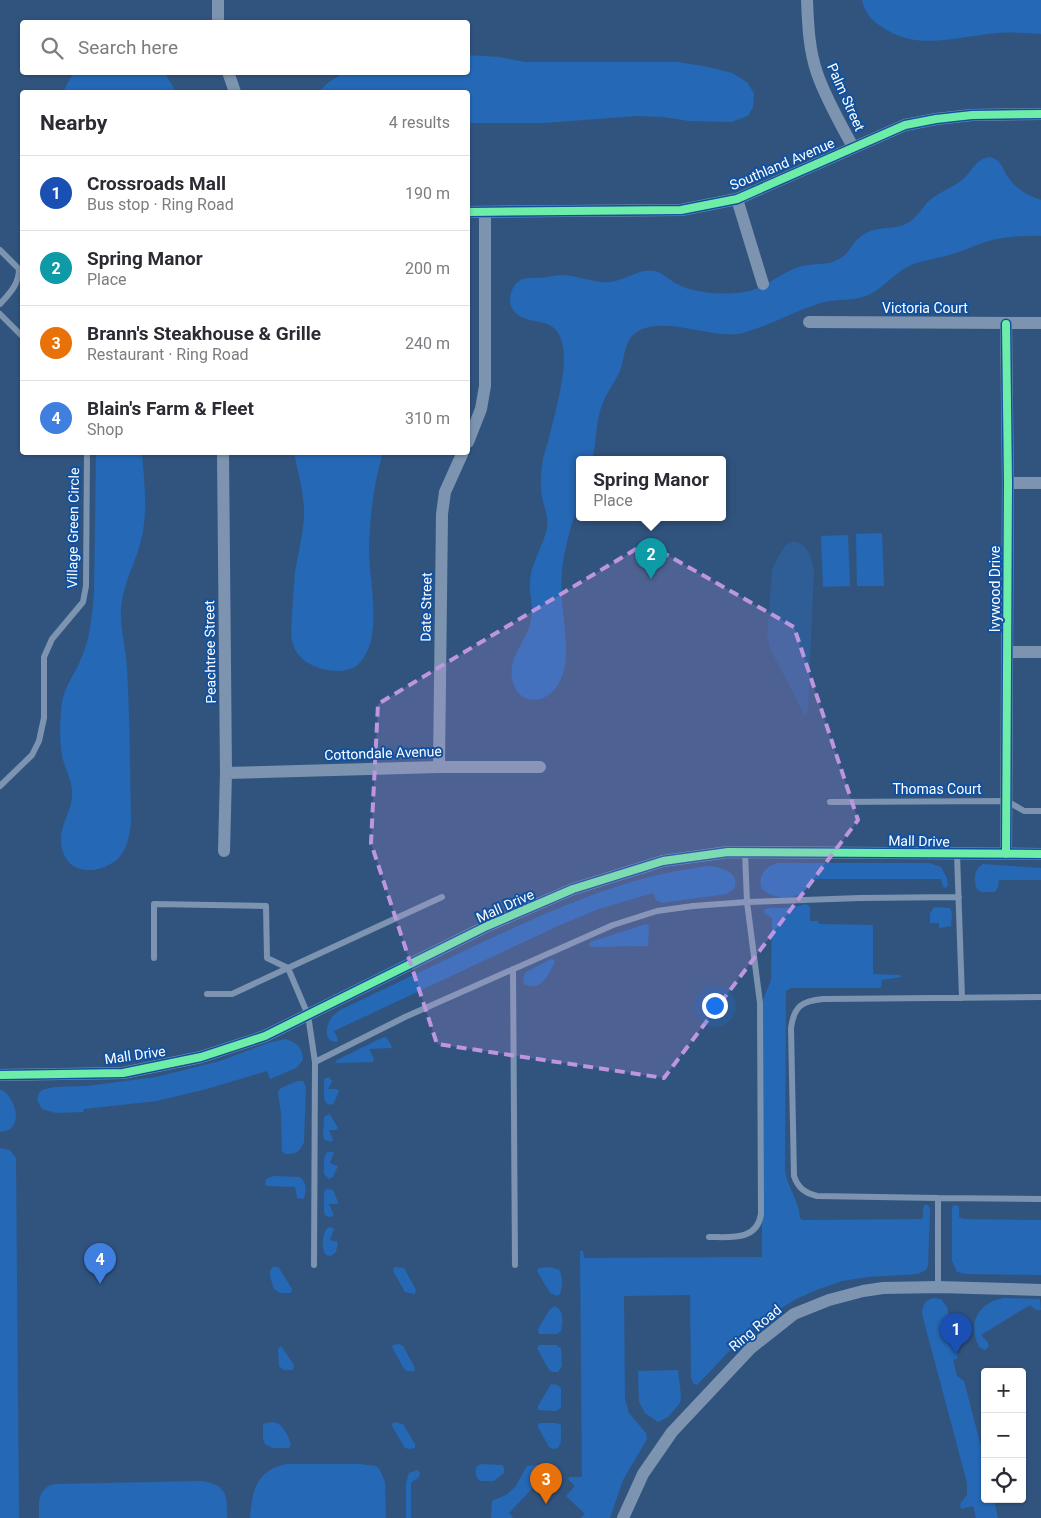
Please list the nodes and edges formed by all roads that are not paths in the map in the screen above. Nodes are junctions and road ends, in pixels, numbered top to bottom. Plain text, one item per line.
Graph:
1 (218, 0) edge
2 (807, 0) edge
3 (218, 20) edge
4 (229, 75) edge
5 (234, 90) edge
6 (1041, 114) edge
7 (853, 148) junction
8 (737, 199) junction
9 (470, 212) edge
10 (485, 212) junction
11 (0, 250) edge
12 (762, 284) dead end
13 (0, 304) edge
14 (0, 314) edge
15 (809, 322) dead end
16 (1041, 323) edge
17 (1006, 324) junction
18 (20, 334) edge
19 (470, 437) edge
20 (87, 455) edge
21 (222, 455) edge
22 (462, 455) edge
23 (1041, 483) edge
24 (1008, 484) junction
25 (1007, 652) junction
26 (1041, 652) edge
27 (439, 767) junction
28 (540, 767) dead end
29 (226, 773) junction
30 (0, 786) edge
31 (1007, 801) junction
32 (830, 802) dead end
33 (1041, 810) edge
34 (224, 851) dead end
35 (745, 852) junction
36 (958, 854) junction
37 (1006, 854) junction
38 (1041, 854) edge
39 (442, 896) dead end
40 (959, 897) junction
41 (747, 902) junction
42 (154, 958) dead end
43 (288, 968) junction
44 (513, 969) junction
45 (207, 994) dead end
46 (1041, 997) edge
47 (962, 998) junction
48 (308, 1015) junction
49 (315, 1062) junction
50 (0, 1075) edge
51 (938, 1198) junction
52 (1041, 1199) edge
53 (709, 1237) dead end
54 (314, 1265) dead end
55 (515, 1265) dead end
56 (938, 1287) junction
57 (1041, 1290) edge
58 (623, 1518) edge

1 - 3 street
2 - 7 street, Palm Street
4 - 5 street
6 - 7 street, Southland Avenue
7 - 8 street, Southland Avenue
8 - 10 street, Southland Avenue
8 - 12 street
9 - 10 street, Southland Avenue
10 - 19 street
11 - 13 lane
14 - 18 lane
15 - 17 street, Victoria Court
16 - 17 street, Victoria Court
17 - 24 street, Ivywood Drive
20 - 30 lane, Village Green Circle
21 - 29 street, Peachtree Street
22 - 27 street, Date Street
23 - 24 street
24 - 25 street, Ivywood Drive
25 - 26 street
25 - 31 street, Ivywood Drive
27 - 28 street, Cottondale Avenue
27 - 29 street, Cottondale Avenue
29 - 34 street, Peachtree Street
31 - 32 lane, Thomas Court
31 - 33 lane, Thomas Court
31 - 37 street, Ivywood Drive
35 - 36 street, Mall Drive
35 - 41 lane
35 - 48 street, Mall Drive
36 - 37 street, Mall Drive
36 - 40 lane
37 - 38 street, Mall Drive
39 - 43 lane
40 - 41 lane
40 - 47 lane
41 - 44 lane
41 - 53 lane
42 - 43 lane
43 - 45 lane
43 - 48 lane
44 - 49 lane
44 - 55 lane
46 - 47 lane
47 - 51 lane
48 - 49 lane
48 - 50 street, Mall Drive
49 - 54 lane
51 - 52 lane
51 - 56 lane
56 - 57 street, Ring Road
56 - 58 street, Ring Road

